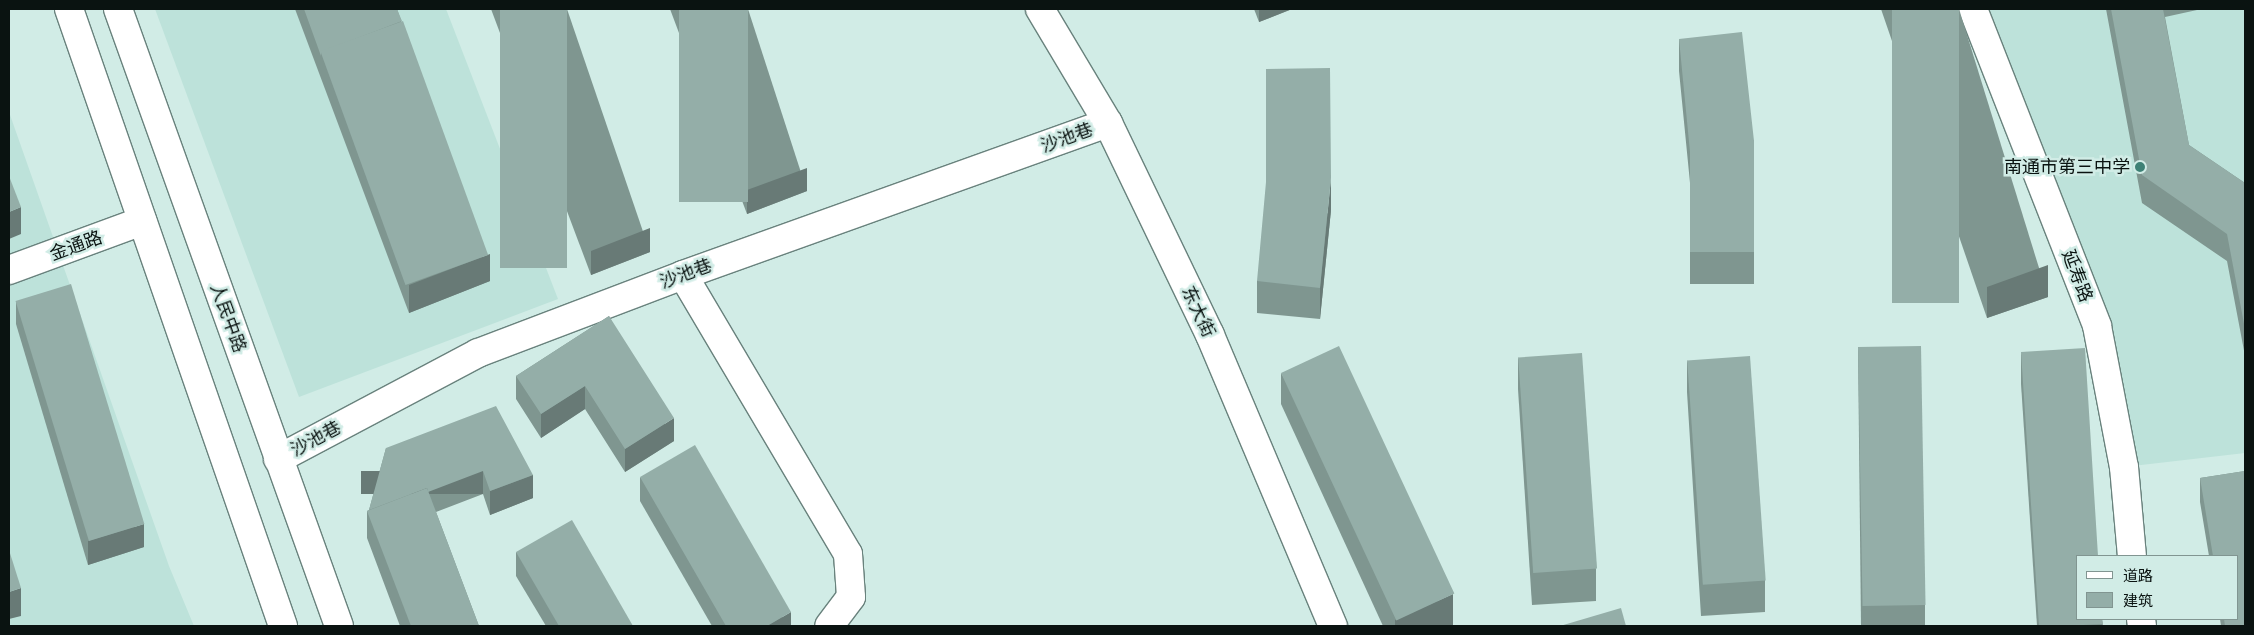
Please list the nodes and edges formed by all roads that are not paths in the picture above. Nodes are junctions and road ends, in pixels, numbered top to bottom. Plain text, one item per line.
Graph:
1 (69, 9) edge
2 (118, 9) edge
3 (1040, 9) edge
4 (1973, 9) edge
5 (1108, 123) junction
6 (142, 221) junction
7 (9, 270) edge
8 (683, 274) junction
9 (278, 459) junction
10 (2132, 555) edge
11 (284, 626) edge
12 (339, 626) edge
13 (829, 626) edge
14 (1333, 626) edge

1 - 6 street
2 - 9 street, 人民中路
3 - 5 street, 东大街
4 - 10 street, 延寿路
5 - 8 street, 沙池巷
5 - 14 street, 东大街
6 - 7 street, 金通路
6 - 11 street
8 - 9 street, 沙池巷
8 - 13 street
9 - 12 street, 人民中路

